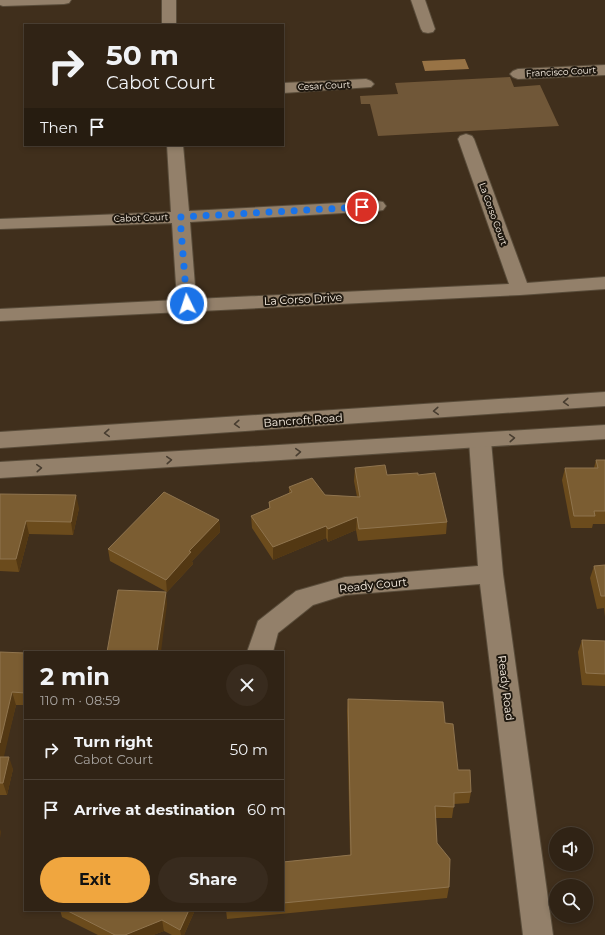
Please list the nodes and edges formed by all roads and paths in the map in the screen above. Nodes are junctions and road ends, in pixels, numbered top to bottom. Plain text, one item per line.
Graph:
1 (64, 0) edge
2 (168, 0) edge
3 (418, 0) edge
4 (3, 2) dead end
5 (169, 24) edge
6 (428, 29) dead end
7 (605, 70) edge
8 (518, 74) dead end
9 (366, 84) dead end
10 (284, 88) edge
11 (466, 139) dead end
12 (175, 146) edge
13 (377, 206) dead end
14 (180, 217) junction
15 (0, 224) edge
16 (605, 283) edge
17 (520, 289) junction
18 (187, 304) junction
19 (0, 315) edge
20 (605, 399) edge
21 (605, 432) edge
22 (0, 440) edge
23 (480, 441) junction
24 (0, 470) edge
25 (491, 574) junction
26 (260, 651) edge
27 (538, 935) edge

1 - 4 street
2 - 5 street
3 - 6 street
7 - 8 street, Francisco Court
9 - 10 street, Cesar Court
11 - 17 street, La Corso Court
12 - 14 street
13 - 14 street, Cabot Court
14 - 15 street, Cabot Court
14 - 18 street
16 - 17 street, La Corso Drive
17 - 18 street, La Corso Drive
18 - 19 street, La Corso Drive
20 -> 22 street, Bancroft Road
23 -> 21 street
24 -> 23 street
23 - 25 street, Ready Road
25 - 26 street, Ready Court
25 - 27 street, Ready Road

